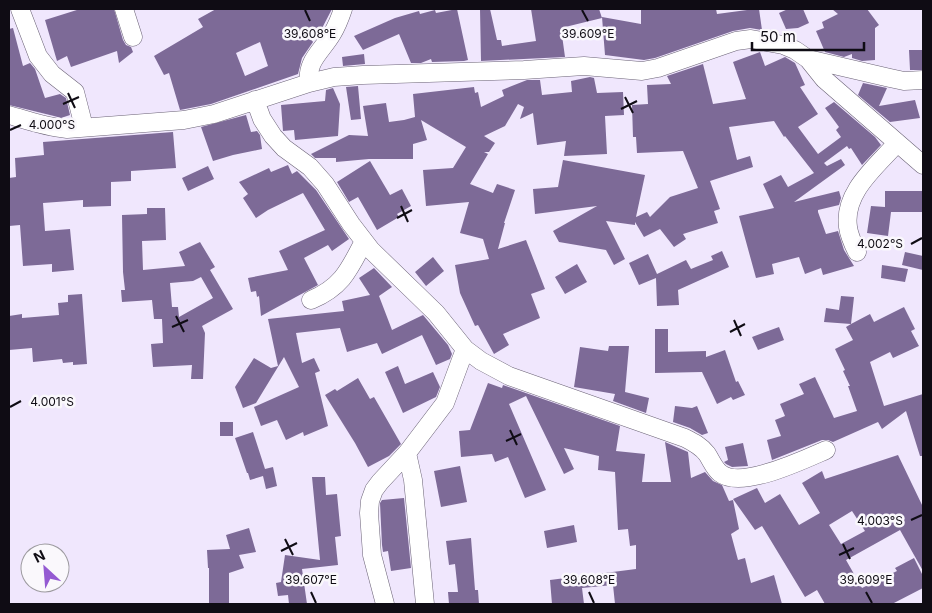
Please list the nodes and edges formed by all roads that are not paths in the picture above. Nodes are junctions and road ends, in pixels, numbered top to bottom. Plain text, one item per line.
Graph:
1 (20, 9) edge
2 (124, 9) edge
3 (343, 9) edge
4 (9, 20) edge
5 (133, 37) dead end
6 (808, 59) junction
7 (923, 80) edge
8 (309, 83) junction
9 (255, 100) junction
10 (9, 115) edge
11 (84, 127) junction
12 (897, 143) junction
13 (923, 165) edge
14 (364, 241) junction
15 (856, 252) dead end
16 (311, 300) dead end
17 (466, 349) junction
18 (826, 450) dead end
19 (407, 453) junction
20 (385, 604) edge
21 (425, 604) edge

1 - 4 street
1 - 11 street
2 - 5 street
3 - 8 street
6 - 7 street
6 - 8 street
6 - 12 street
8 - 9 street
9 - 11 street
9 - 14 street
10 - 11 street
12 - 13 street
12 - 15 street
14 - 16 street
14 - 17 street
17 - 18 street
17 - 19 street
19 - 20 street
19 - 21 street

